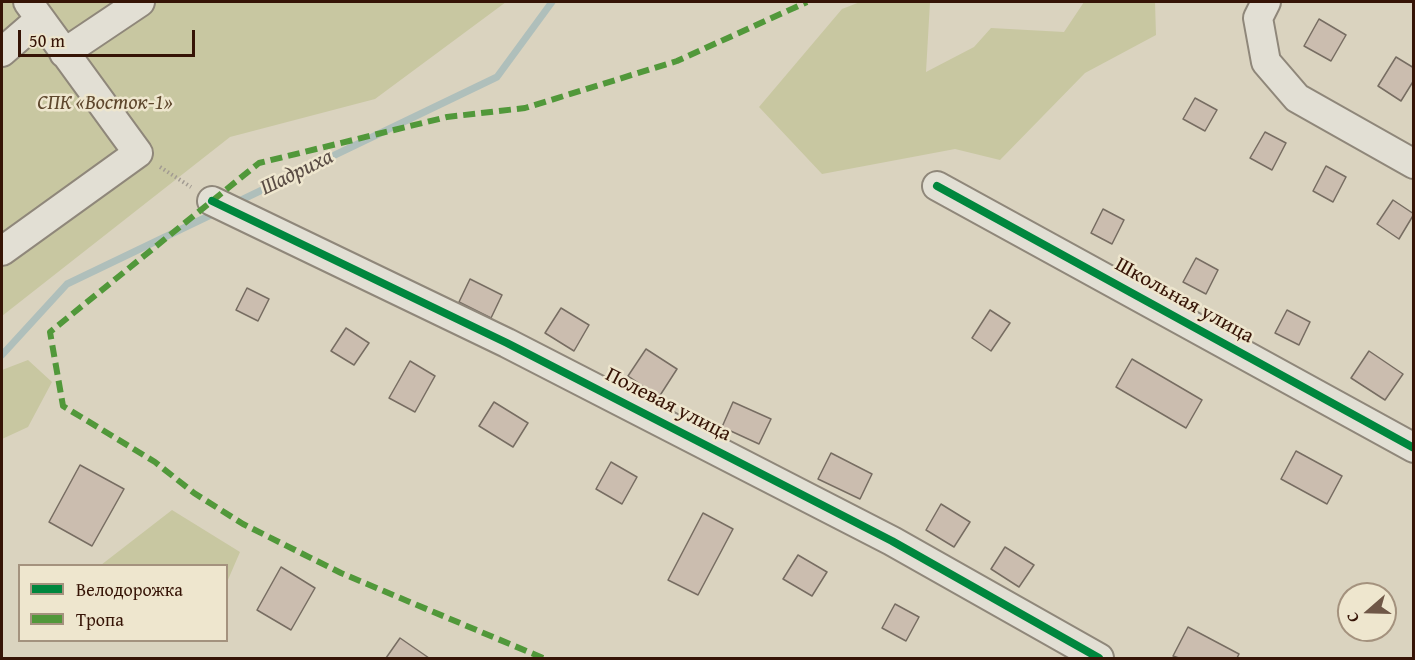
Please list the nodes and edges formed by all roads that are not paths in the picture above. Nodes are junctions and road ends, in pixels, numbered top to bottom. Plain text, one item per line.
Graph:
1 (141, 2) edge
2 (1266, 2) edge
3 (34, 10) edge
4 (2, 52) edge
5 (64, 53) junction
6 (1413, 164) edge
7 (937, 186) dead end
8 (212, 201) road end
9 (2, 251) edge
10 (1413, 448) edge
11 (1099, 658) edge

1 - 5 street
2 - 6 street
3 - 4 street
3 - 5 street
5 - 9 street
7 - 10 street, Школьная улица
8 - 11 street, Полевая улица

